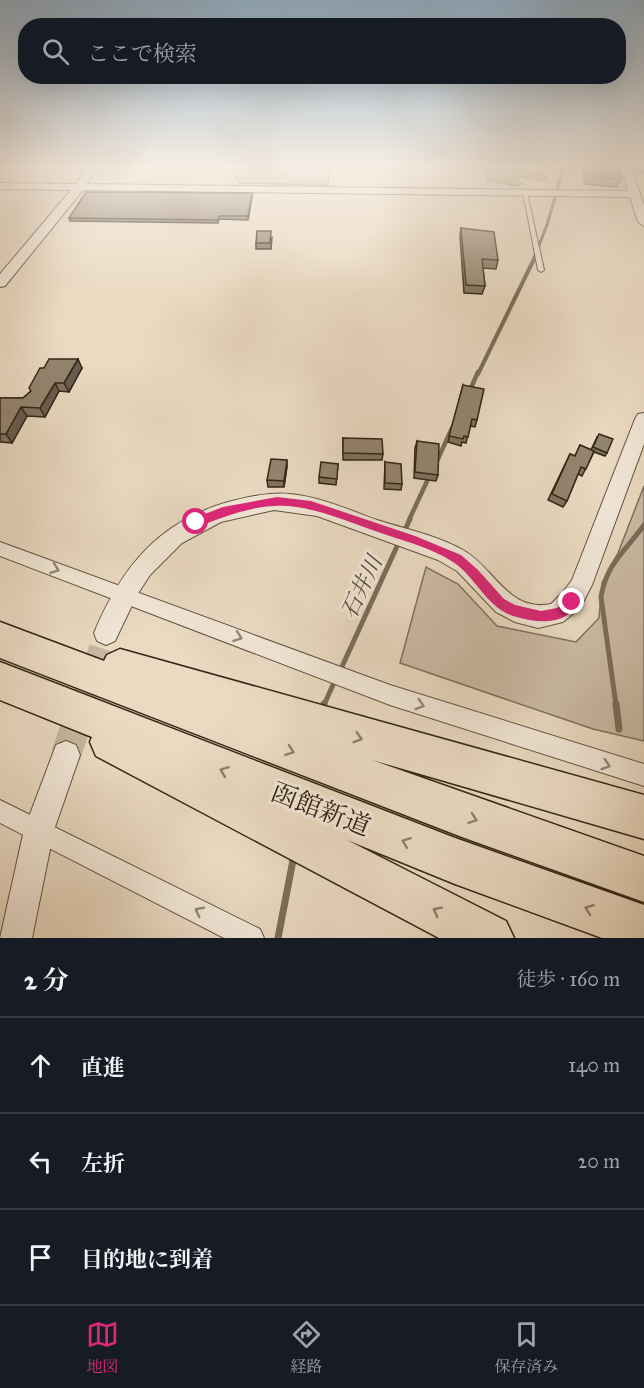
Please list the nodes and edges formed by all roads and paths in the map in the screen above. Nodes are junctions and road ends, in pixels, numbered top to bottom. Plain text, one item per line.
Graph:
1 (61, 210) edge
2 (528, 210) edge
3 (541, 270) dead end
4 (0, 283) edge
5 (644, 419) edge
6 (0, 549) edge
7 (123, 595) junction
8 (0, 632) edge
9 (106, 633) tunnel mouth
10 (0, 640) edge
11 (0, 681) edge
12 (66, 755) tunnel mouth
13 (644, 775) edge
14 (0, 811) edge
15 (644, 817) edge
16 (39, 830) junction
17 (644, 879) edge
18 (644, 929) edge
19 (15, 938) edge
20 (251, 938) edge
21 (489, 938) edge

1 - 4 street
2 - 3 lane
5 - 7 street
6 -> 7 street
7 - 9 street
7 -> 13 street
8 -> 15 highway
10 -> 17 highway, 函館新道
18 -> 11 highway, 函館新道
21 -> 11 highway
12 - 16 street
14 - 16 street
16 - 19 street
20 -> 16 street

